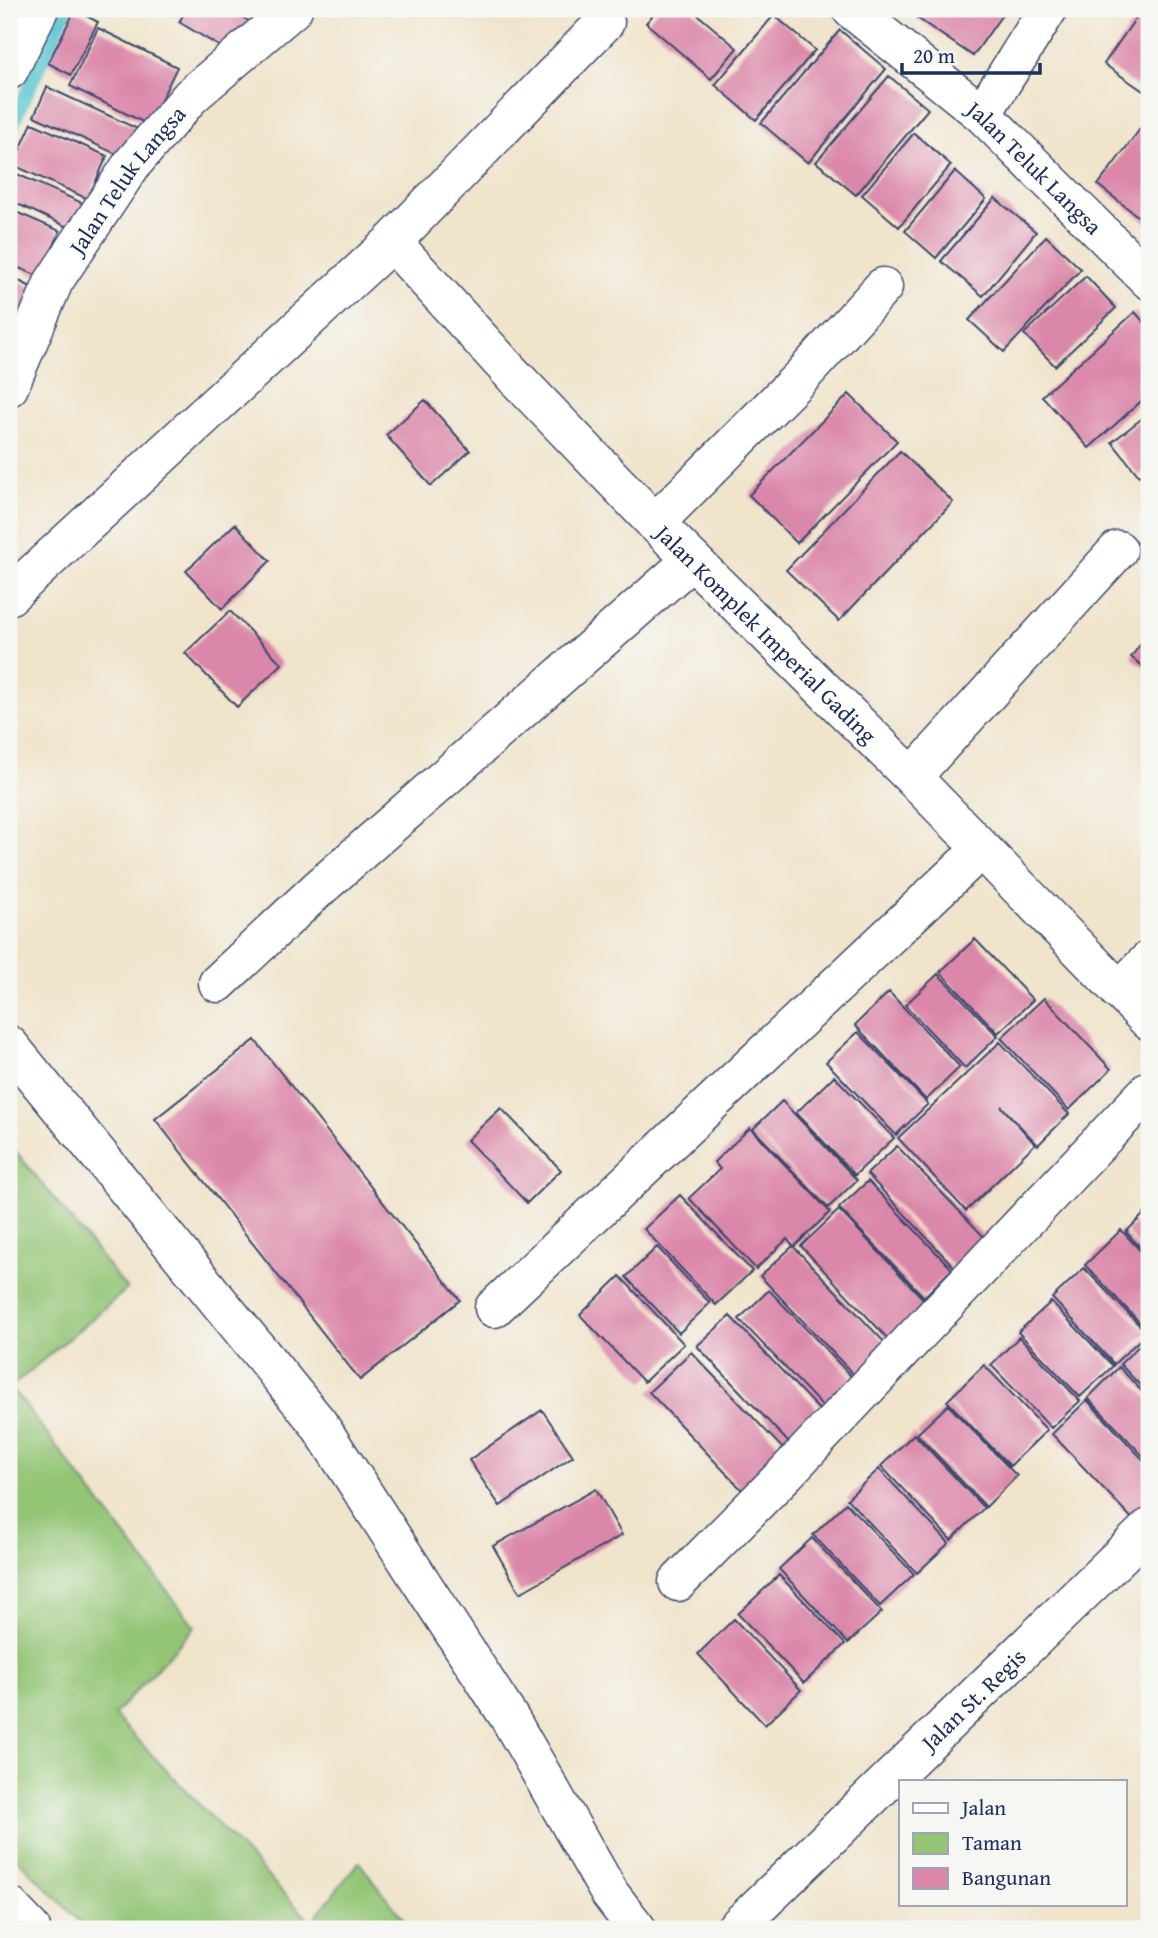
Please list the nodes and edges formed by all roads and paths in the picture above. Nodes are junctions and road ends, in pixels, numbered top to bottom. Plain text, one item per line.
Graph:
1 (39, 9) edge
2 (293, 9) edge
3 (851, 9) edge
4 (1048, 9) edge
5 (606, 22) dead end
6 (9, 70) edge
7 (982, 114) junction
8 (392, 242) junction
9 (1149, 280) edge
10 (883, 288) dead end
11 (9, 387) edge
12 (655, 523) junction
13 (1118, 550) dead end
14 (692, 560) junction
15 (9, 596) edge
16 (912, 777) junction
17 (980, 850) junction
18 (1149, 960) edge
19 (218, 983) dead end
20 (1119, 991) junction
21 (1149, 1021) edge
22 (9, 1045) edge
23 (1149, 1090) edge
24 (494, 1308) dead end
25 (1149, 1528) edge
26 (678, 1582) dead end
27 (9, 1906) edge
28 (31, 1929) edge
29 (637, 1929) edge
30 (735, 1929) edge

1 - 6 street
2 - 11 street, Jalan Teluk Langsa
3 - 7 street, Jalan Teluk Langsa
4 - 7 street
5 - 8 street
7 - 9 street, Jalan Teluk Langsa
8 - 12 street, Jalan Komplek Imperial Gading
8 - 15 street
10 - 12 street
12 - 14 street, Jalan Komplek Imperial Gading
13 - 16 street
14 - 16 street, Jalan Komplek Imperial Gading
14 - 19 street
16 - 17 street, Jalan Komplek Imperial Gading
17 - 20 street, Jalan Komplek Imperial Gading
17 - 24 street
18 - 20 street
20 - 21 street, Jalan Komplek Imperial Gading
22 - 29 street
23 - 26 street
25 - 30 street, Jalan St. Regis
27 - 28 street

